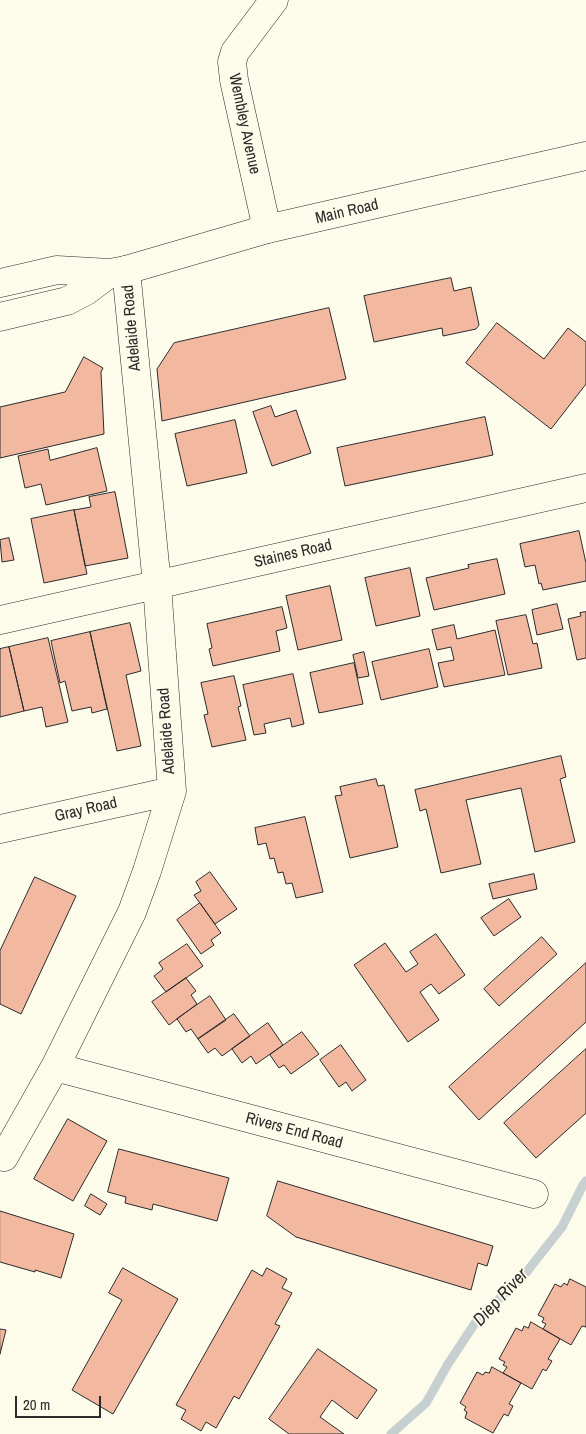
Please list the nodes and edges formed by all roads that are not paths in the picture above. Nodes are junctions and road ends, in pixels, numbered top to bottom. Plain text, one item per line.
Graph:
1 (274, 0) edge
2 (586, 156) edge
3 (267, 229) junction
4 (118, 271) junction
5 (0, 283) edge
6 (0, 317) edge
7 (586, 488) edge
8 (156, 584) junction
9 (0, 620) edge
10 (172, 790) junction
11 (0, 829) edge
12 (55, 1068) junction
13 (4, 1157) dead end
14 (534, 1194) dead end

1 - 3 street, Wembley Avenue
2 - 3 street, Main Road
3 - 4 street, Main Road
4 - 5 street, Main Road
4 - 6 street, Main Road
4 - 8 street, Adelaide Road
7 - 8 street, Staines Road
8 - 9 street, Staines Road
8 - 10 street, Adelaide Road
10 - 11 street, Gray Road
10 - 12 street, Adelaide Road
12 - 13 street, Adelaide Road
12 - 14 street, Rivers End Road

